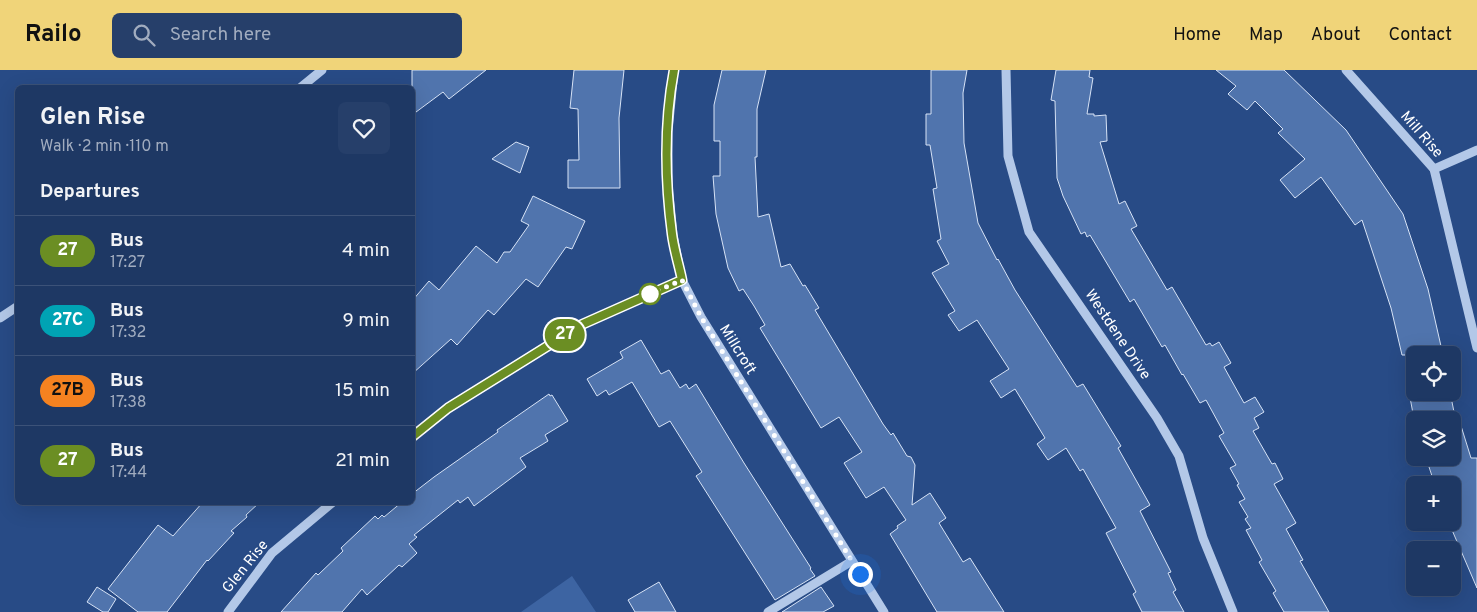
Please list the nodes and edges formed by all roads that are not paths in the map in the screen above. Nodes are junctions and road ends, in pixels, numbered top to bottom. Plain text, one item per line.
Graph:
1 (322, 70) edge
2 (674, 70) edge
3 (1006, 70) edge
4 (1346, 70) edge
5 (304, 85) edge
6 (1477, 150) edge
7 (1434, 169) junction
8 (682, 280) junction
9 (15, 308) edge
10 (0, 318) edge
11 (1477, 348) edge
12 (415, 436) edge
13 (329, 505) edge
14 (852, 561) junction
15 (228, 612) edge
16 (768, 612) edge
17 (884, 612) edge
18 (1233, 612) edge

1 - 5 street
2 - 8 street, Millcroft
3 - 18 street, Westdene Drive
4 - 7 street, Mill Rise
6 - 7 street
7 - 11 street, Mill Rise
8 - 12 street
8 - 14 street, Millcroft
9 - 10 street
13 - 15 street, Glen Rise
14 - 16 street
14 - 17 street, Millcroft

